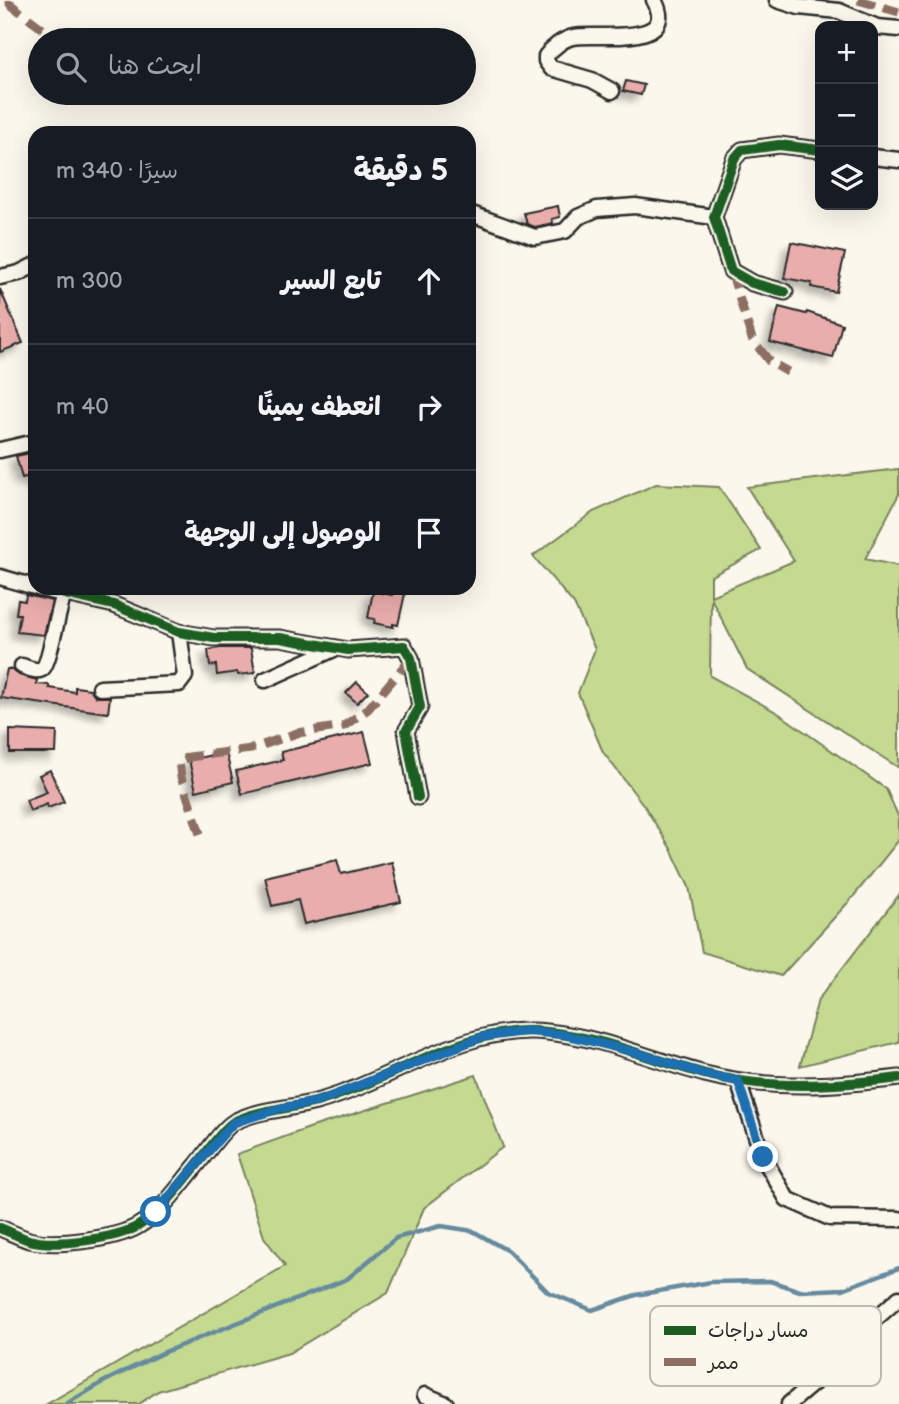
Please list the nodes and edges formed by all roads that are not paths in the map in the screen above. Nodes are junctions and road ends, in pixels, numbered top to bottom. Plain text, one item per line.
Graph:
1 (654, 0) edge
2 (777, 0) edge
3 (899, 29) edge
4 (612, 91) dead end
5 (815, 149) edge
6 (878, 158) edge
7 (899, 160) edge
8 (476, 216) edge
9 (714, 218) junction
10 (28, 268) edge
11 (0, 277) edge
12 (786, 292) dead end
13 (28, 444) edge
14 (0, 450) edge
15 (0, 577) edge
16 (28, 585) edge
17 (64, 595) edge
18 (69, 595) edge
19 (179, 632) junction
20 (336, 648) junction
21 (22, 666) dead end
22 (265, 680) dead end
23 (100, 688) dead end
24 (418, 797) dead end
25 (899, 1078) edge
26 (738, 1081) junction
27 (899, 1219) edge
28 (0, 1228) edge
29 (899, 1298) edge
30 (881, 1314) edge
31 (810, 1386) edge
32 (425, 1395) dead end
33 (446, 1404) edge
34 (789, 1404) edge

1 - 4 street
2 - 3 street
5 - 9 street
6 - 7 street
8 - 9 street
9 - 12 street
10 - 11 street
13 - 14 street
15 - 16 street
17 - 21 street
18 - 19 street
19 - 20 street
19 - 23 street
20 - 22 street
20 - 24 street
25 - 26 street
26 - 27 street
26 - 28 street
29 - 30 street
31 - 34 street
32 - 33 street

